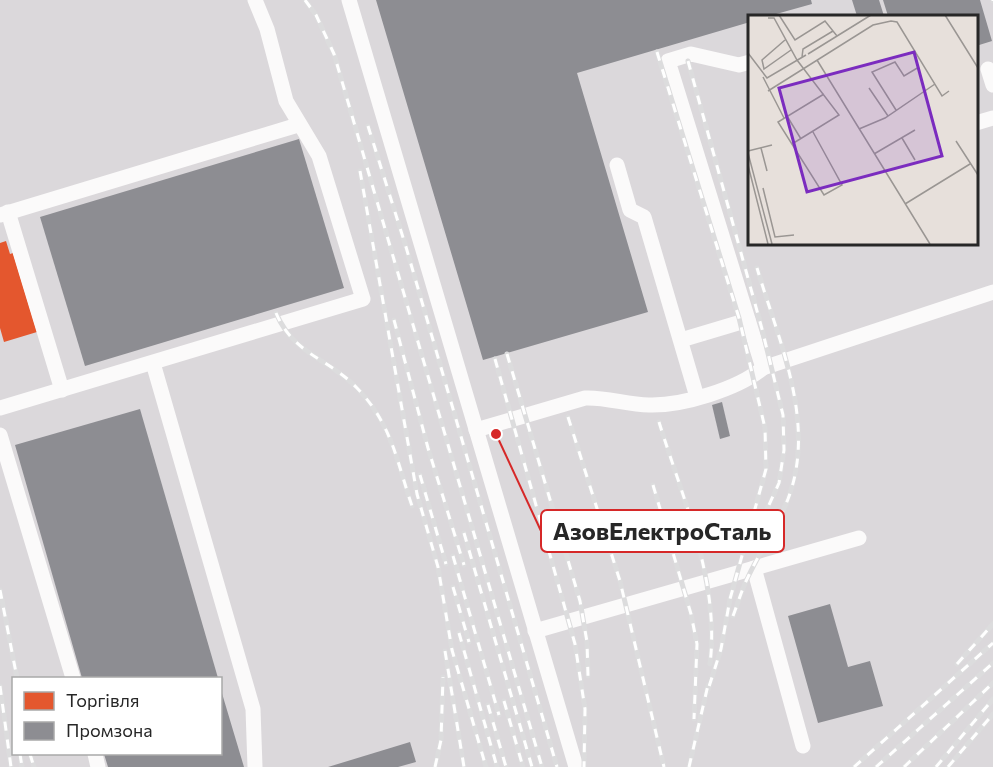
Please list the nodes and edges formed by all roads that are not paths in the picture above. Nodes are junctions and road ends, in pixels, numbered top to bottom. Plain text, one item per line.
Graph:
1 (255, 0) edge
2 (349, 0) edge
3 (748, 63) edge
4 (988, 69) dead end
5 (993, 86) edge
6 (993, 118) edge
7 (978, 122) edge
8 (298, 124) junction
9 (617, 165) dead end
10 (4, 213) edge
11 (993, 292) edge
12 (748, 320) junction
13 (681, 340) junction
14 (153, 363) junction
15 (763, 368) junction
16 (62, 390) junction
17 (697, 397) junction
18 (0, 408) edge
19 (476, 430) junction
20 (0, 435) edge
21 (859, 538) dead end
22 (754, 568) junction
23 (535, 631) junction
24 (73, 677) edge
25 (803, 746) dead end
26 (255, 767) edge
27 (576, 767) edge

1 - 8 lane
2 - 19 lane
3 - 12 lane
4 - 5 lane
6 - 7 lane
8 - 10 lane
8 - 14 lane
9 - 13 lane
10 - 16 lane
11 - 15 lane
12 - 13 lane
12 - 15 lane
13 - 17 lane
14 - 16 lane
14 - 26 lane
15 - 17 lane
16 - 18 lane
17 - 19 lane
19 - 23 lane
20 - 24 lane
21 - 22 lane
22 - 23 lane
22 - 25 lane
23 - 27 lane

